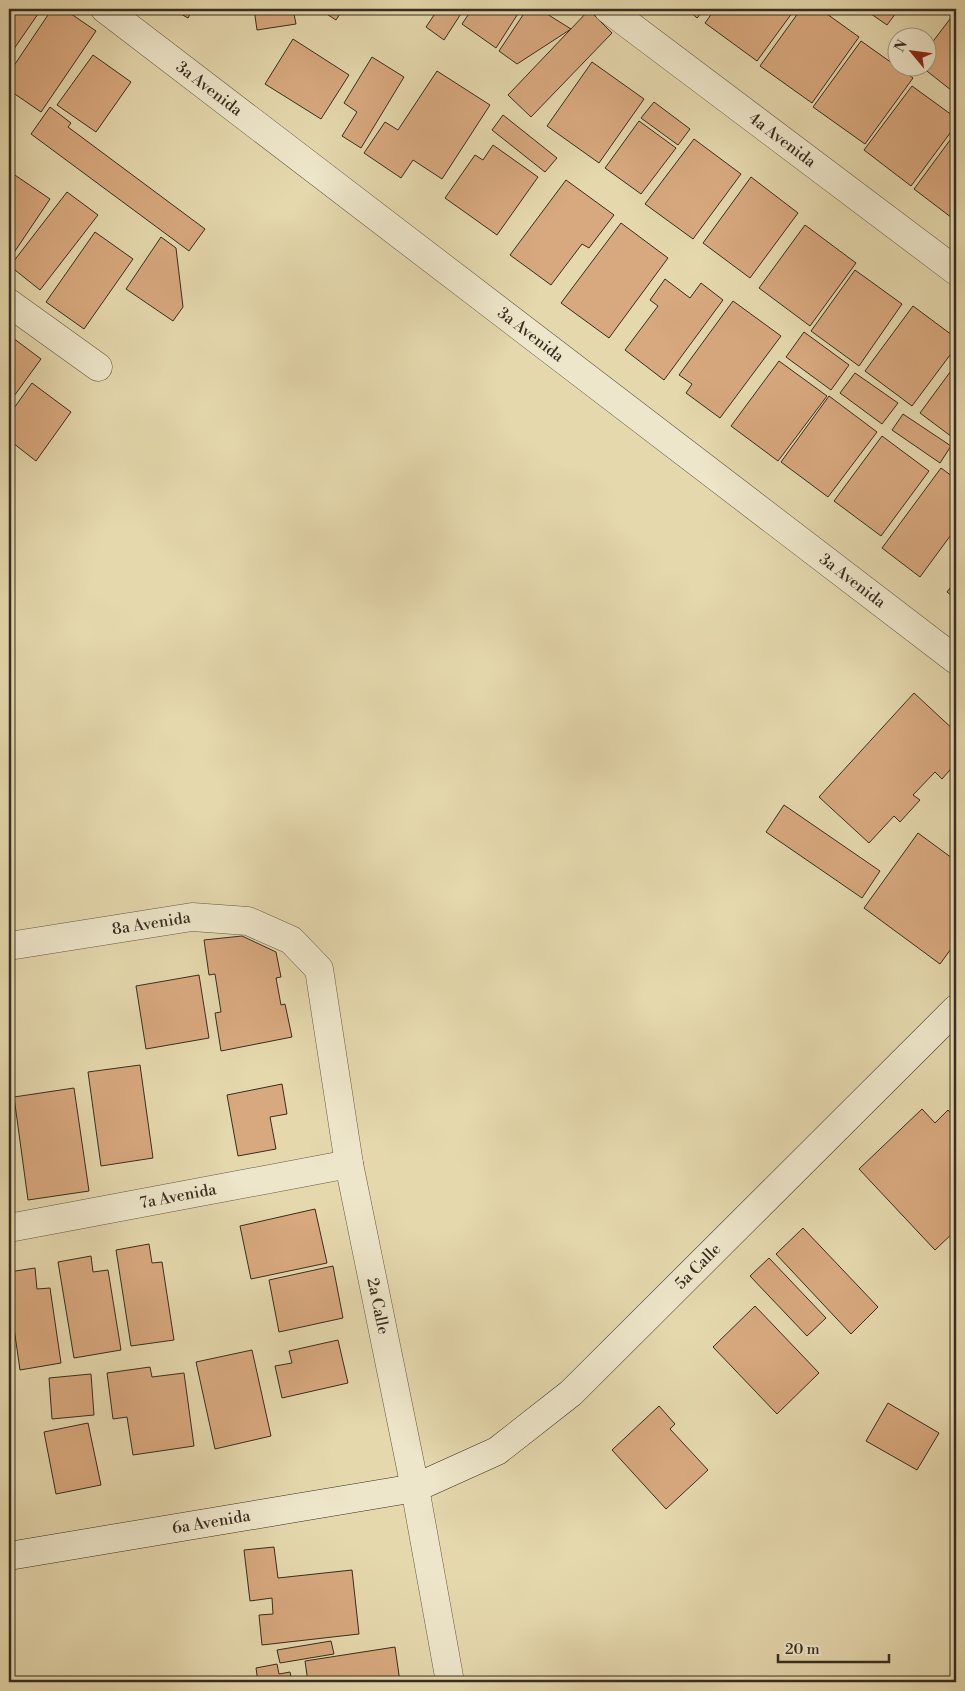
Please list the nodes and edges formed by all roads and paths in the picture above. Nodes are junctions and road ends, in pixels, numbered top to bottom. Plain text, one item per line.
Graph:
1 (105, 9) edge
2 (608, 9) edge
3 (956, 271) edge
4 (9, 303) edge
5 (98, 367) dead end
6 (956, 660) edge
7 (291, 940) joint
8 (9, 946) edge
9 (956, 1009) edge
10 (349, 1164) junction
11 (9, 1228) edge
12 (415, 1488) junction
13 (9, 1556) edge
14 (450, 1682) edge

1 - 6 street, 3a Avenida
2 - 3 street, 4a Avenida
4 - 5 street
7 - 8 street, 8a Avenida
7 - 10 street, 2a Calle
9 - 12 street, 5a Calle
10 - 11 street, 7a Avenida
10 - 12 street, 2a Calle
12 - 13 street, 6a Avenida
12 - 14 street, 2a Calle

